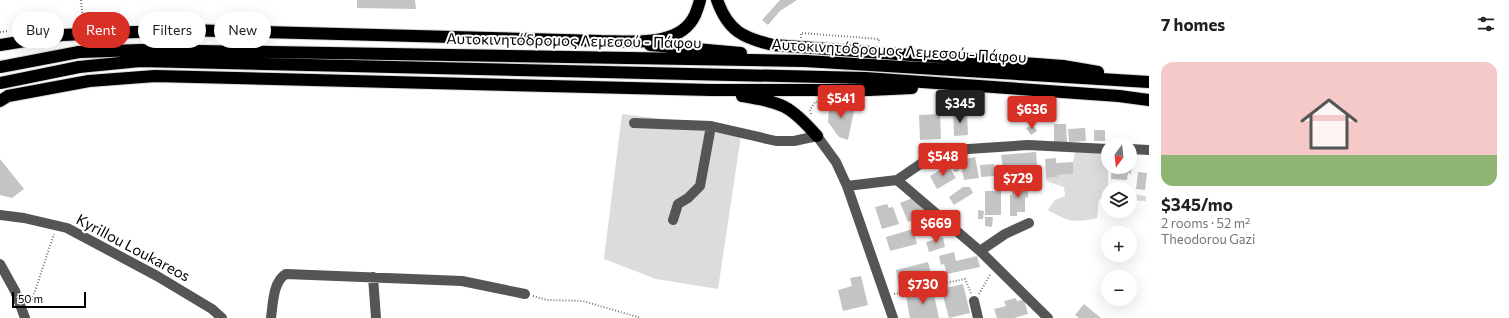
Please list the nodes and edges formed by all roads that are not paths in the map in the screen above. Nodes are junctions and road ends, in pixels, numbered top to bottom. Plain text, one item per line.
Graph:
1 (700, 0) edge
2 (717, 0) edge
3 (601, 41) junction
4 (0, 45) edge
5 (805, 61) junction
6 (0, 67) edge
7 (1149, 81) edge
8 (0, 82) edge
9 (961, 84) junction
10 (711, 90) junction
11 (1149, 100) edge
12 (0, 102) edge
13 (634, 123) dead end
14 (711, 126) junction
15 (817, 136) junction
16 (1101, 149) edge
17 (1137, 149) edge
18 (1149, 150) edge
19 (897, 180) junction
20 (847, 186) junction
21 (0, 215) edge
22 (673, 220) dead end
23 (1028, 223) dead end
24 (980, 251) junction
25 (0, 264) edge
26 (373, 277) junction
27 (524, 294) road end
28 (974, 302) road end
29 (25, 318) edge
30 (222, 318) edge
31 (271, 318) edge
32 (376, 318) edge
33 (893, 318) edge
34 (978, 318) edge
35 (1048, 318) edge

1 - 3 highway
2 - 7 highway
3 - 4 highway
3 - 5 highway
5 - 6 highway, Αυτοκινητόδρομος Λεμεσού - Πάφου, bridge
5 - 7 highway, Αυτοκινητόδρομος Λεμεσού - Πάφου
8 - 9 highway, Αυτοκινητόδρομος Λεμεσού - Πάφου, bridge
9 - 10 highway
9 - 11 highway, Αυτοκινητόδρομος Λεμεσού - Πάφου
10 - 12 highway
10 - 15 highway
13 - 14 street
14 - 15 street
14 - 22 street
15 - 20 street
16 - 19 street
17 - 18 street
19 - 20 street
19 - 24 street
20 - 33 street
21 - 30 street, Kyrillou Loukareos
23 - 24 street
24 - 35 street
25 - 29 street
26 - 27 street
26 - 31 street
26 - 32 street
28 - 34 street

